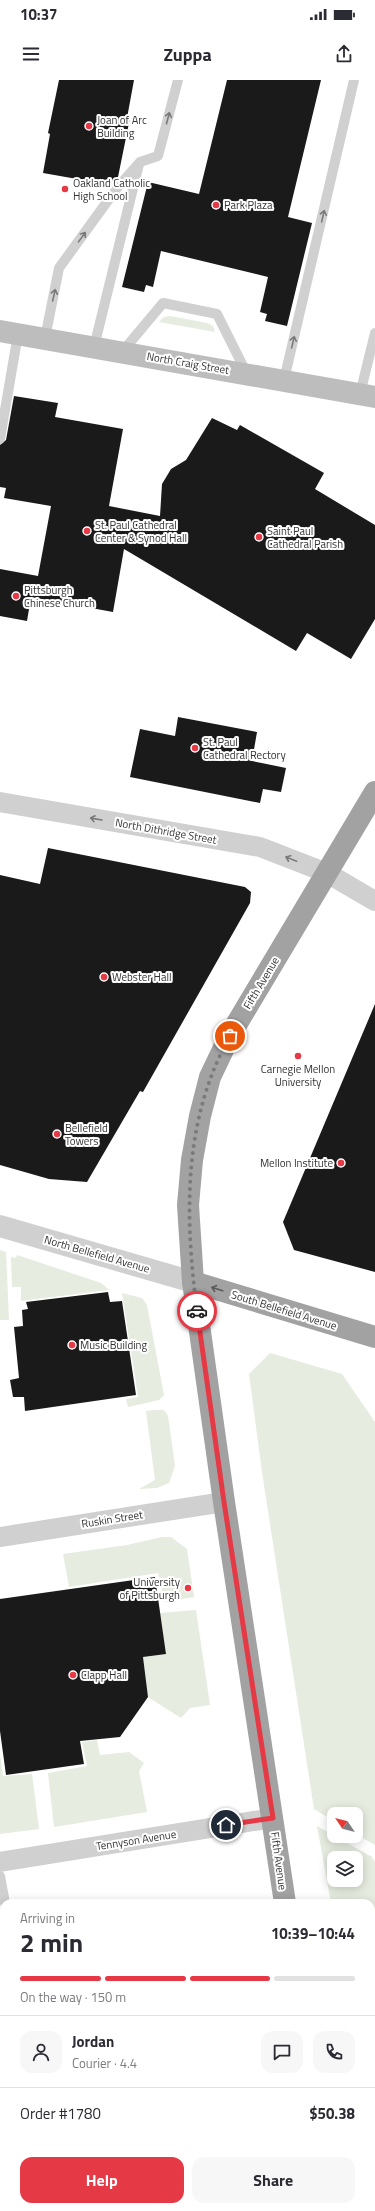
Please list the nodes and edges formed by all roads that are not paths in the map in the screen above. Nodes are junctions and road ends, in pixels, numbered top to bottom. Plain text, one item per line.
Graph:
1 (178, 80) edge
2 (354, 80) edge
3 (140, 162) junction
4 (9, 332) edge
5 (375, 333) edge
6 (45, 338) junction
7 (94, 347) junction
8 (122, 352) junction
9 (247, 374) junction
10 (284, 380) junction
11 (367, 396) edge
12 (0, 439) edge
13 (375, 792) edge
14 (0, 802) edge
15 (327, 873) junction
16 (375, 902) edge
17 (0, 1226) edge
18 (193, 1282) junction
19 (375, 1337) edge
20 (224, 1502) junction
21 (0, 1537) edge
22 (273, 1818) junction
23 (0, 1862) edge
24 (0, 1876) edge
25 (4, 1899) edge
26 (284, 1899) edge

3 -> 1 lane
10 -> 2 lane
6 -> 3 lane
3 - 7 lane
4 - 6 main road, North Craig Street
4 - 12 lane
5 - 11 lane
6 - 7 main road, North Craig Street
7 - 8 main road, North Craig Street
8 - 9 main road, North Craig Street
8 - 9 lane
9 - 10 main road, North Craig Street
10 - 11 main road, North Craig Street
13 - 15 highway, Fifth Avenue
15 -> 14 street, North Dithridge Street
15 - 16 street, North Dithridge Street
15 - 18 highway, Fifth Avenue
17 - 18 street, North Bellefield Avenue
19 -> 18 highway, South Bellefield Avenue
18 - 20 highway, Fifth Avenue
20 - 21 street, Ruskin Street
20 - 22 highway, Fifth Avenue
22 - 23 street, Tennyson Avenue
22 - 26 highway, Fifth Avenue
24 - 25 lane

